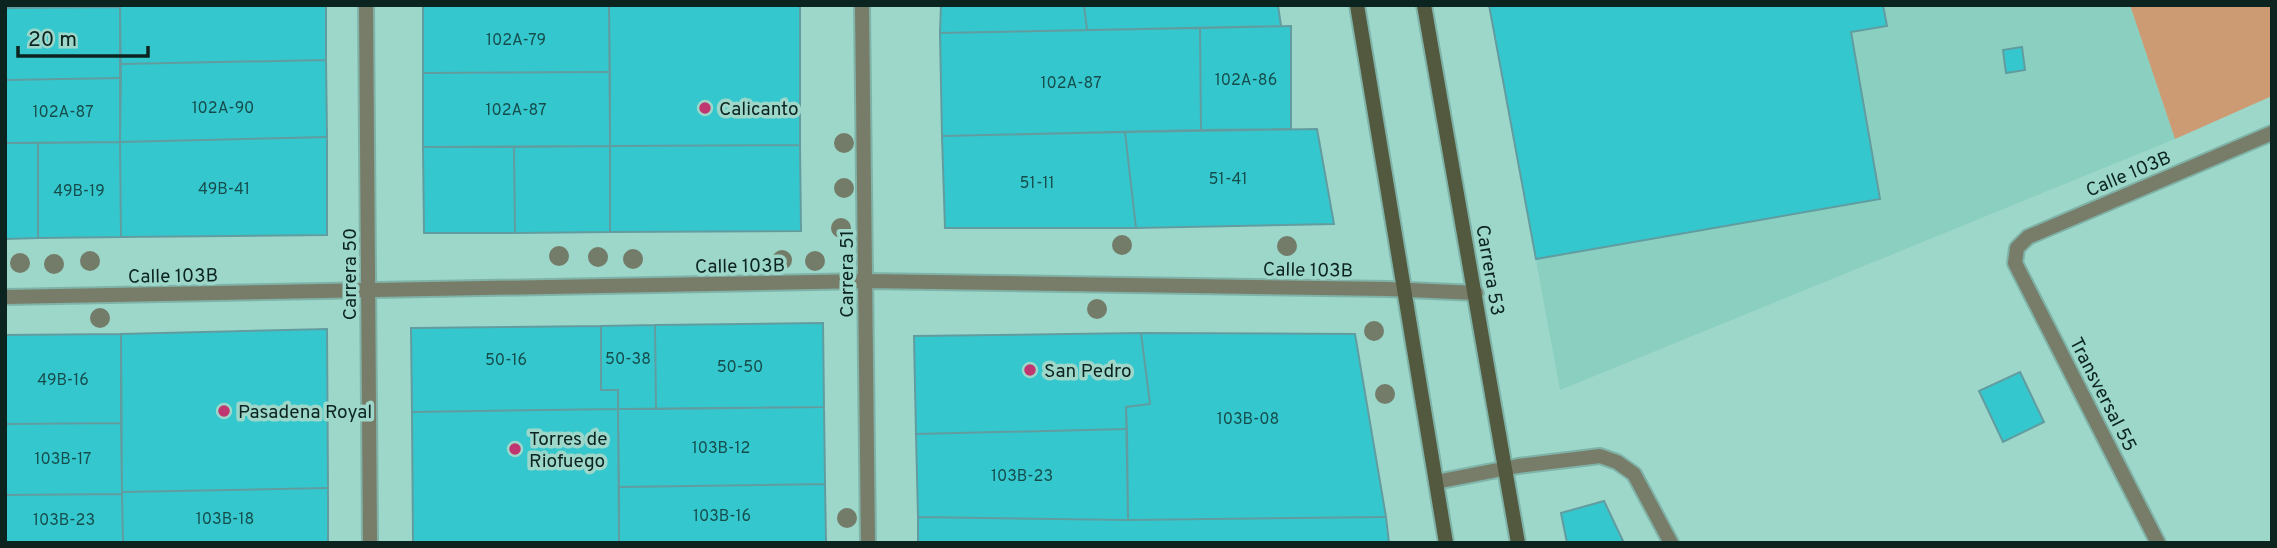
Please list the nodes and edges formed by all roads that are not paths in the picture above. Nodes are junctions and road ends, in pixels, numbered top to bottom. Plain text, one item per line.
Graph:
1 (366, 5) edge
2 (862, 5) edge
3 (1357, 5) edge
4 (1424, 5) edge
5 (2272, 133) edge
6 (2015, 262) joint
7 (866, 281) junction
8 (1405, 290) junction
9 (369, 292) junction
10 (1476, 293) junction
11 (5, 297) edge
12 (1506, 468) junction
13 (1436, 482) junction
14 (370, 543) edge
15 (868, 543) edge
16 (1446, 543) edge
17 (1518, 543) edge
18 (1671, 543) edge
19 (2158, 543) edge

1 - 9 street, Carrera 50
2 - 7 street, Carrera 51
3 - 8 main road
4 - 10 main road, Carrera 53
5 - 6 street, Calle 103B
6 - 19 street, Transversal 55
7 - 8 street, Calle 103B
7 - 9 street, Calle 103B
7 - 15 street, Carrera 51
8 - 10 street, Calle 103B
8 - 13 main road
9 - 11 street, Calle 103B
9 - 14 street, Carrera 50
10 - 12 main road, Carrera 53
12 - 13 street
12 - 17 main road, Carrera 53
12 - 18 street
13 - 16 main road

